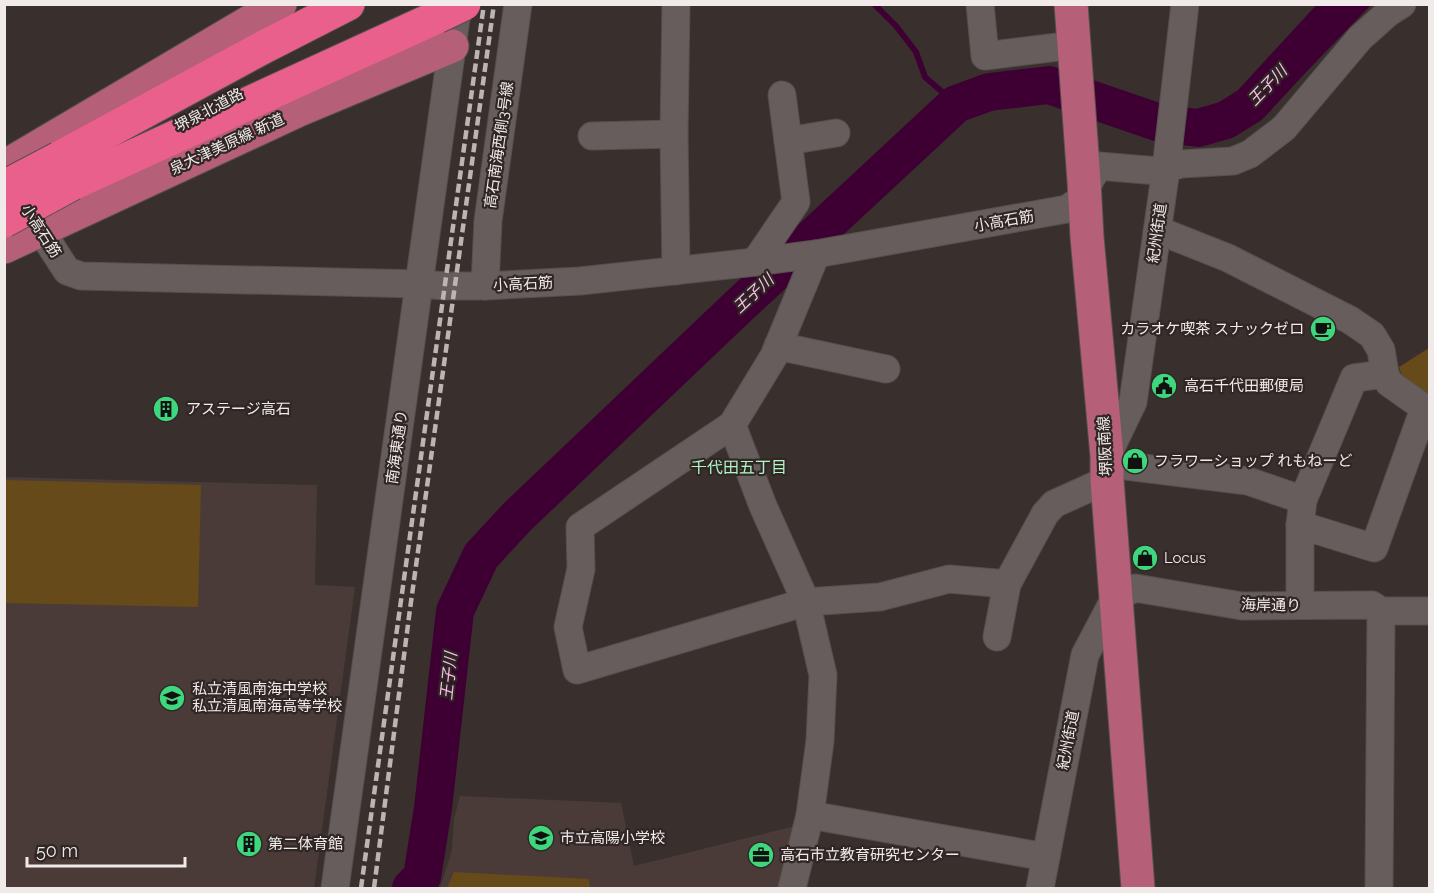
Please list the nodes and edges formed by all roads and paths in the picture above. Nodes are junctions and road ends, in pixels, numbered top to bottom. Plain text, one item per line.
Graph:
1 (280, 4) edge
2 (315, 4) edge
3 (348, 4) edge
4 (415, 4) edge
5 (458, 4) edge
6 (464, 4) edge
7 (518, 4) edge
8 (676, 4) edge
9 (980, 4) edge
10 (1071, 4) edge
11 (1185, 4) edge
12 (1402, 4) edge
13 (452, 46) junction
14 (1075, 57) junction
15 (782, 95) dead end
16 (836, 133) dead end
17 (674, 134) junction
18 (592, 136) dead end
19 (788, 141) junction
20 (1167, 158) junction
21 (4, 167) edge
22 (65, 171) junction
23 (4, 175) edge
24 (4, 188) edge
25 (1084, 197) junction
26 (4, 220) edge
27 (42, 231) junction
28 (1157, 232) junction
29 (4, 247) edge
30 (816, 254) junction
31 (755, 262) junction
32 (675, 271) junction
33 (419, 284) junction
34 (485, 286) junction
35 (778, 345) junction
36 (886, 369) dead end
37 (1385, 374) junction
38 (1427, 410) edge
39 (732, 425) junction
40 (1113, 467) junction
41 (1301, 512) junction
42 (1007, 584) junction
43 (1115, 598) junction
44 (806, 602) junction
45 (1299, 605) junction
46 (1381, 611) junction
47 (1430, 611) edge
48 (997, 637) dead end
49 (810, 815) junction
50 (1046, 856) junction
51 (335, 888) edge
52 (792, 888) edge
53 (1040, 888) edge
54 (1138, 888) edge
55 (1379, 888) edge

1 - 21 main road
2 - 22 highway
3 - 22 highway, 堺泉北道路
4 - 22 highway, 堺泉北道路
5 - 13 street, 南海東通り
6 - 22 highway, bridge
7 - 34 street, 高石南海西側3号線
8 - 17 street
9 - 14 street
10 - 14 main road, 堺阪南線
11 - 20 street, 紀州街道
12 - 20 street
13 - 27 main road, 泉大津美原線 新道
13 - 33 street, 南海東通り
14 - 25 main road, 堺阪南線
15 - 19 street
16 - 19 street
17 - 18 street
17 - 32 street
19 - 31 street
20 - 25 street
20 - 28 street, 紀州街道
22 - 24 highway, 堺泉北道路, bridge
22 - 26 highway, 堺泉北道路, bridge
23 - 27 street, 小高石筋
25 - 30 street, 小高石筋
25 - 40 main road, 堺阪南線
27 - 29 main road, 泉大津美原線 新道
27 - 33 street, 小高石筋
28 - 37 street
28 - 40 street, 紀州街道
30 - 31 street, 小高石筋
30 - 35 street
31 - 32 street, 小高石筋
32 - 34 street, 小高石筋
33 - 34 street, 小高石筋
33 - 51 street, 南海東通り
35 - 36 street
35 - 39 street
37 - 38 street
37 - 41 street
38 - 41 street
39 - 44 street
39 - 44 street
40 - 41 street
40 - 42 street
40 - 43 main road, 堺阪南線
41 - 45 street
42 - 44 street
42 - 48 street
43 - 45 street, 海岸通り
43 - 50 street, 紀州街道
43 - 54 main road, 堺阪南線
44 - 49 street
45 - 46 street, 海岸通り
46 - 47 street, 海岸通り
46 - 55 street
49 - 50 street
49 - 52 street
50 - 53 street, 紀州街道

